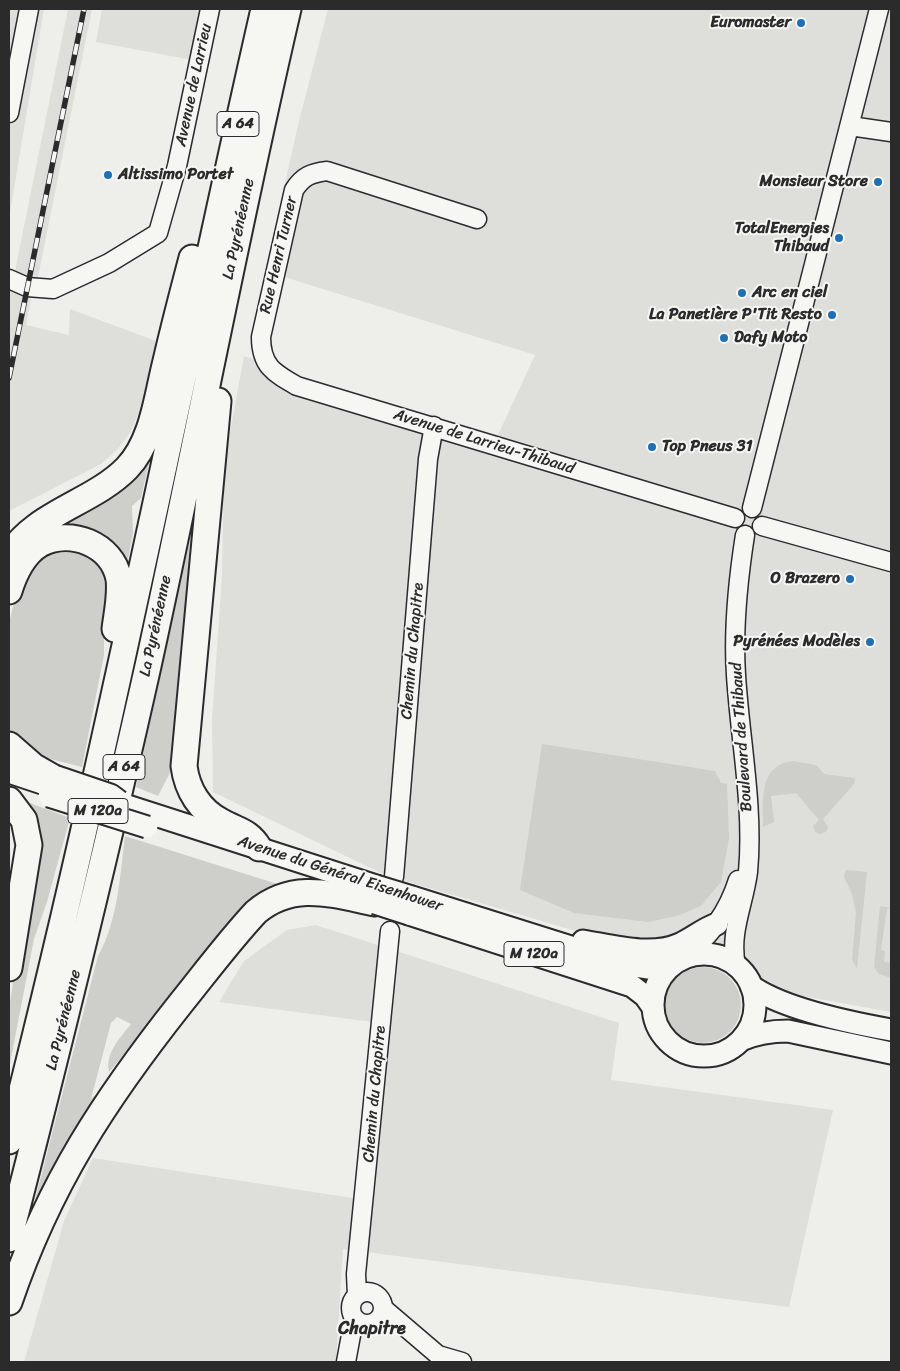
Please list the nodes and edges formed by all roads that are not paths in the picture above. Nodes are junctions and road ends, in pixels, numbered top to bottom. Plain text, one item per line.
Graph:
1 (29, 9) edge
2 (210, 9) edge
3 (264, 9) edge
4 (288, 9) edge
5 (879, 9) edge
6 (9, 113) edge
7 (850, 126) junction
8 (891, 132) edge
9 (223, 189) junction
10 (477, 219) dead end
11 (9, 279) edge
12 (225, 292) junction
13 (261, 337) joint
14 (434, 426) junction
15 (752, 508) junction
16 (735, 518) junction
17 (762, 526) junction
18 (745, 535) junction
19 (9, 556) edge
20 (891, 562) edge
21 (9, 591) edge
22 (122, 664) junction
23 (9, 745) edge
24 (9, 772) edge
25 (9, 783) edge
26 (51, 786) junction
27 (9, 800) edge
28 (118, 803) joint
29 (148, 820) junction
30 (259, 848) junction
31 (747, 849) junction
32 (382, 889) junction
33 (411, 906) junction
34 (717, 924) junction
35 (390, 931) dead end
36 (527, 934) junction
37 (678, 961) junction
38 (736, 965) junction
39 (9, 968) edge
40 (751, 986) junction
41 (652, 1006) junction
42 (891, 1030) edge
43 (741, 1040) junction
44 (891, 1052) edge
45 (9, 1142) edge
46 (9, 1239) edge
47 (364, 1294) junction
48 (9, 1302) edge
49 (370, 1318) junction
50 (347, 1355) edge
51 (462, 1362) edge

1 - 6 street
2 - 11 street, Avenue de Larrieu
3 - 9 highway, La Pyrénéenne / A 64
4 - 12 highway, La Pyrénéenne / A 64
5 - 7 street
7 - 8 street
7 - 15 street
9 - 19 highway
9 - 22 highway, La Pyrénéenne / A 64
10 - 13 street, Rue Henri Turner
12 - 30 highway
12 - 46 highway, La Pyrénéenne / A 64
13 - 14 street, Avenue de Larrieu-Thibaud
14 - 16 street, Avenue de Larrieu-Thibaud
14 - 32 street, Chemin du Chapitre
15 - 16 street
15 - 17 street
16 - 18 street
17 - 18 street
17 - 20 street
18 - 31 street, Boulevard de Thibaud
21 - 22 highway
22 - 45 highway, La Pyrénéenne / A 64
23 - 26 highway
24 - 26 main road, Avenue du Général Eisenhower / M 120a
25 - 26 main road, Avenue du Général Eisenhower / M 120a
26 - 28 highway, bridge
26 - 29 main road, Avenue du Général Eisenhower / M 120a, bridge
27 - 39 highway
28 - 29 main road, Avenue du Général Eisenhower / M 120a
29 - 30 main road, Avenue du Général Eisenhower / M 120a
29 - 32 main road, Avenue du Général Eisenhower / M 120a
30 - 32 main road, Avenue du Général Eisenhower / M 120a
31 - 34 street, Boulevard de Thibaud
31 - 38 street, Boulevard de Thibaud
32 - 33 main road, Avenue du Général Eisenhower / M 120a, bridge
32 - 48 highway
33 - 36 main road, Avenue du Général Eisenhower / M 120a
33 - 41 main road, Avenue du Général Eisenhower / M 120a
34 - 36 main road
34 - 37 street, Boulevard de Thibaud
35 - 47 street, Chemin du Chapitre
36 - 37 main road, Avenue du Général Eisenhower / M 120a
37 - 38 main road
37 - 41 main road
38 - 40 main road
40 - 42 main road
40 - 43 main road
41 - 43 main road
43 - 44 main road
47 - 49 street, Chemin du Chapitre
47 - 49 street
49 - 50 street
49 - 51 street, Chemin du Chapitre

